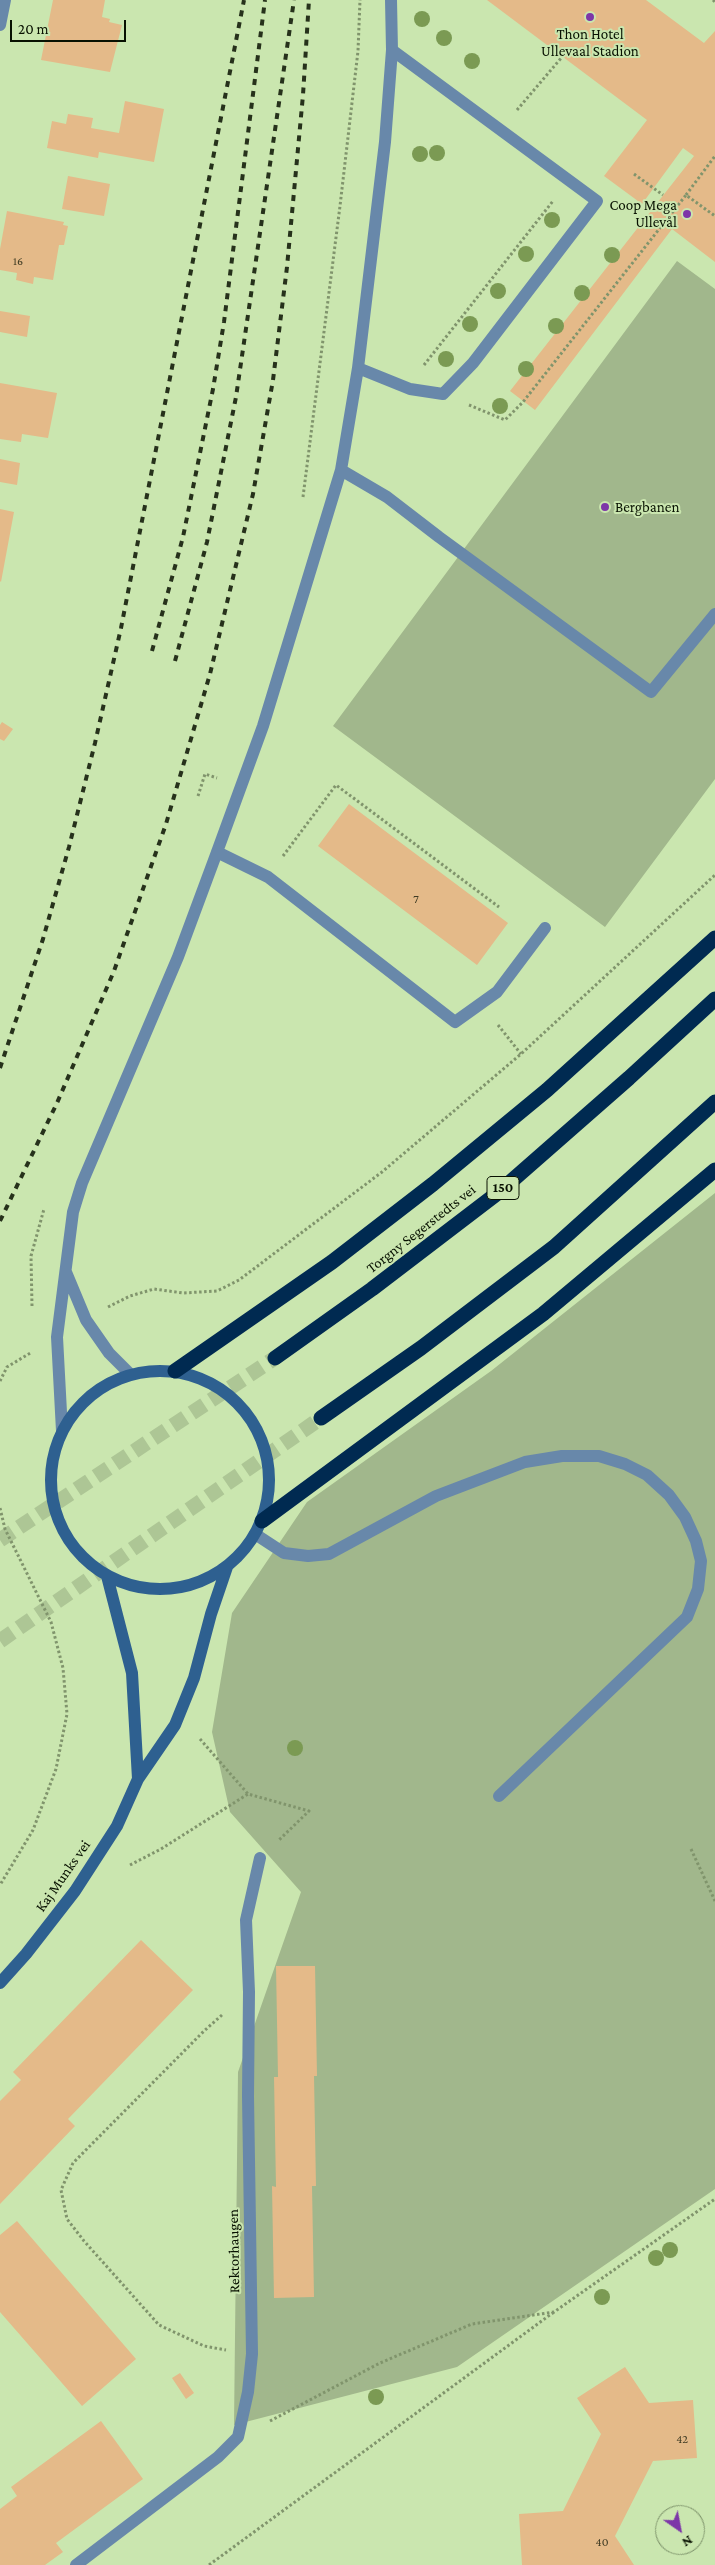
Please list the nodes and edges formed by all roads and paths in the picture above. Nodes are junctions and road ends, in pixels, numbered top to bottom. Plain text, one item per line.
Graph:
1 (5, 0) edge
2 (360, 0) edge
3 (391, 0) edge
4 (0, 25) edge
5 (392, 50) junction
6 (562, 57) dead end
7 (500, 130) junction
8 (715, 156) edge
9 (634, 174) dead end
10 (570, 181) junction
11 (663, 195) dead end
12 (686, 195) junction
13 (715, 216) edge
14 (358, 368) junction
15 (410, 389) junction
16 (443, 394) junction
17 (342, 470) junction
18 (302, 505) dead end
19 (715, 614) edge
20 (220, 768) dead end
21 (218, 778) junction
22 (215, 786) dead end
23 (198, 796) dead end
24 (217, 852) junction
25 (715, 875) edge
26 (268, 877) junction
27 (499, 907) dead end
28 (545, 928) dead end
29 (715, 938) edge
30 (715, 998) edge
31 (480, 1004) junction
32 (521, 1054) junction
33 (715, 1102) edge
34 (715, 1170) edge
35 (46, 1205) dead end
36 (66, 1272) junction
37 (108, 1307) dead end
38 (32, 1314) dead end
39 (33, 1342) dead end
40 (275, 1358) tunnel mouth
41 (175, 1371) junction
42 (130, 1374) junction
43 (0, 1381) edge
44 (321, 1418) tunnel mouth
45 (62, 1431) junction
46 (0, 1508) edge
47 (258, 1528) junction
48 (226, 1567) junction
49 (107, 1576) junction
50 (200, 1739) dead end
51 (138, 1779) junction
52 (248, 1794) junction
53 (499, 1796) dead end
54 (691, 1849) dead end
55 (260, 1858) joint
56 (130, 1865) dead end
57 (0, 1885) edge
58 (715, 1901) edge
59 (0, 1983) edge
60 (249, 1992) junction
61 (715, 2199) edge
62 (554, 2312) junction
63 (252, 2354) junction
64 (238, 2437) junction
65 (76, 2565) edge
66 (209, 2565) edge

1 - 4 street
2 - 18 path
3 - 5 street
5 - 7 street
5 - 14 street
6 - 7 path
7 - 10 street
8 - 12 path
9 - 11 path
10 - 15 path
10 - 16 street
12 - 13 path
12 - 16 path
14 - 15 street
14 - 17 street
15 - 16 street
17 - 19 street
17 - 24 street
20 - 21 path
21 - 22 path
21 - 23 path
24 - 26 street
24 - 36 street
25 - 32 path
26 - 27 path
26 - 31 street
28 - 31 street
29 - 41 highway
30 - 40 highway, Torgny Segerstedts vei / 150
31 - 32 path
32 - 37 path
33 - 44 highway
34 - 47 highway
35 - 38 path
36 - 42 street
36 - 45 street
39 - 43 path
41 - 42 main road, Kaj Munks vei
41 - 47 main road, Kaj Munks vei
42 - 45 main road, Kaj Munks vei
45 - 49 main road, Kaj Munks vei
46 - 57 path
47 - 48 main road, Kaj Munks vei
47 - 53 street
48 - 49 main road, Kaj Munks vei
48 - 51 main road, Kaj Munks vei
49 - 51 main road, Kaj Munks vei
50 - 52 path
51 - 59 main road, Kaj Munks vei
52 - 55 path
52 - 56 path
54 - 58 path
55 - 60 street, Rektorhaugen
60 - 63 street, Rektorhaugen
60 - 63 path
61 - 62 path
62 - 64 path
62 - 66 path
63 - 64 street, Rektorhaugen
64 - 65 street

